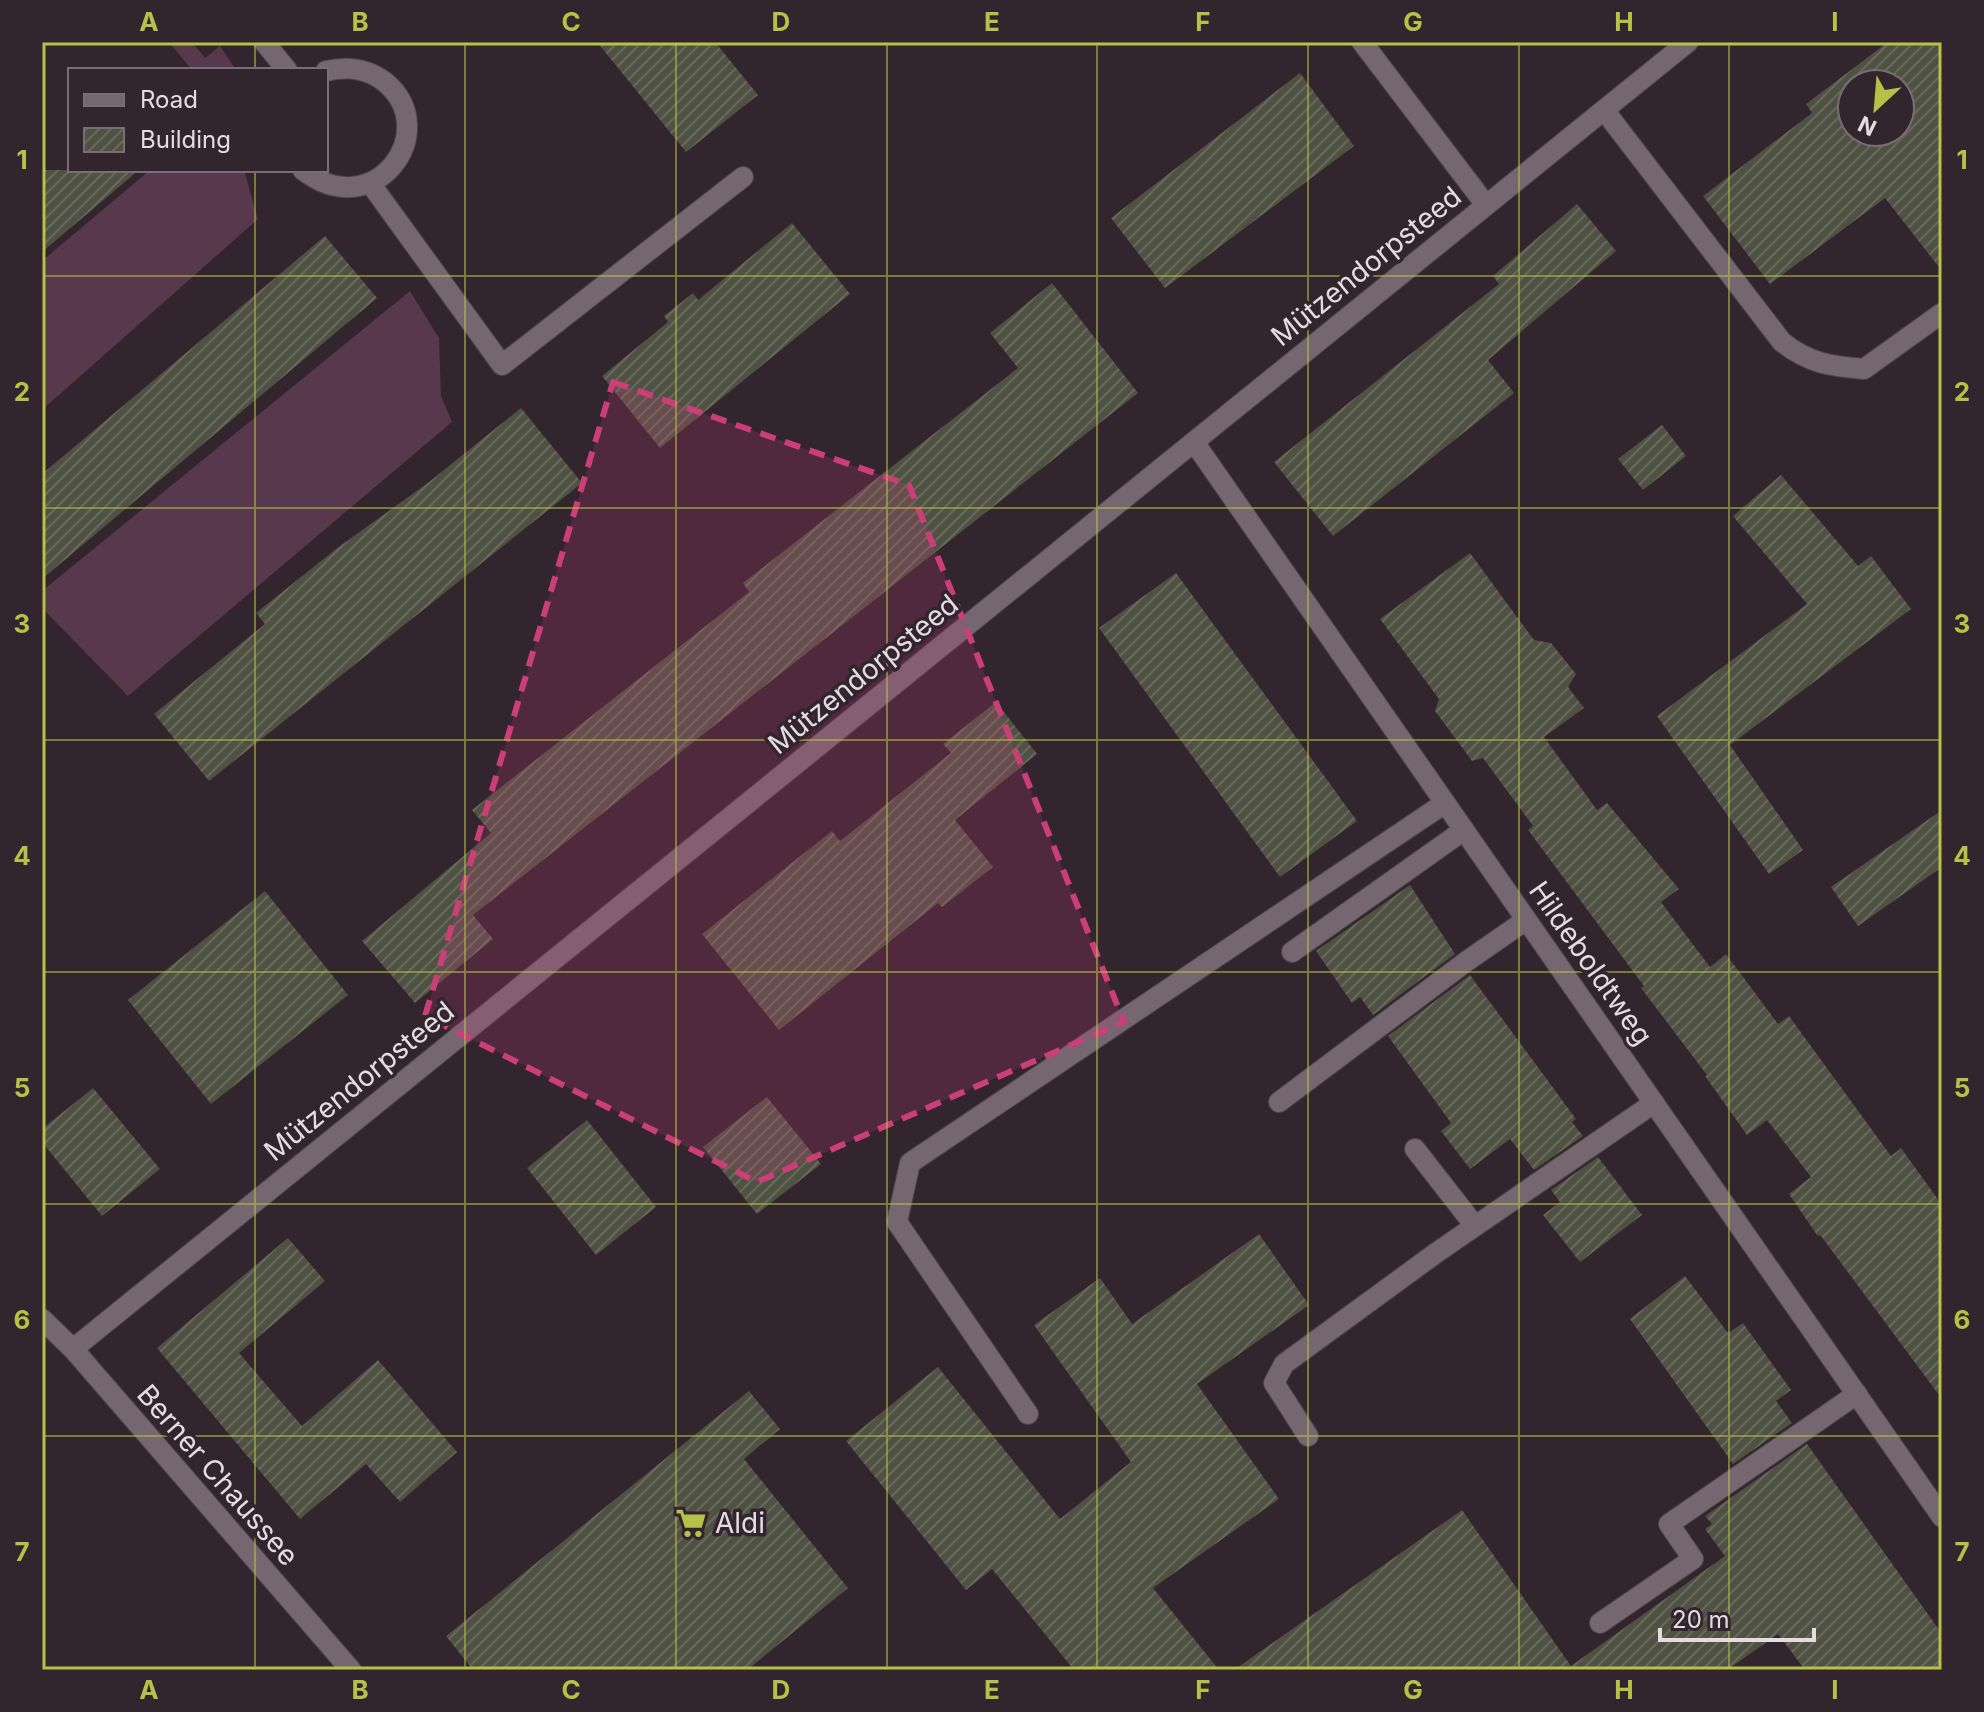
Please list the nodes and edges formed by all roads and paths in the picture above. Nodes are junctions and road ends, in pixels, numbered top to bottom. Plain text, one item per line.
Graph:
1 (264, 42) edge
2 (1362, 42) edge
3 (1688, 42) edge
4 (285, 68) edge
5 (328, 71) edge
6 (1604, 110) junction
7 (306, 172) edge
8 (743, 177) dead end
9 (370, 183) junction
10 (1486, 205) junction
11 (1942, 313) edge
12 (1194, 442) junction
13 (1445, 803) junction
14 (1464, 830) junction
15 (1526, 920) junction
16 (1292, 952) dead end
17 (1279, 1102) dead end
18 (1654, 1103) junction
19 (1415, 1149) dead end
20 (1475, 1226) junction
21 (42, 1319) edge
22 (73, 1349) junction
23 (1857, 1394) junction
24 (1028, 1414) dead end
25 (1308, 1436) dead end
26 (1942, 1517) edge
27 (1600, 1623) dead end
28 (351, 1670) edge

1 - 4 street
2 - 10 street
3 - 6 street, Mützendorpsteed
5 - 9 street
6 - 10 street, Mützendorpsteed
6 - 11 street
7 - 9 street
8 - 9 street
10 - 12 street, Mützendorpsteed
12 - 13 street, Hildeboldtweg
12 - 22 street, Mützendorpsteed
13 - 14 street, Hildeboldtweg
13 - 24 street
14 - 15 street, Hildeboldtweg
14 - 16 street
15 - 17 street
15 - 18 street, Hildeboldtweg
18 - 20 street
18 - 23 street, Hildeboldtweg
19 - 20 street
20 - 25 street
21 - 22 street, Berner Chaussee
22 - 28 street, Berner Chaussee
23 - 26 street, Hildeboldtweg
23 - 27 street

